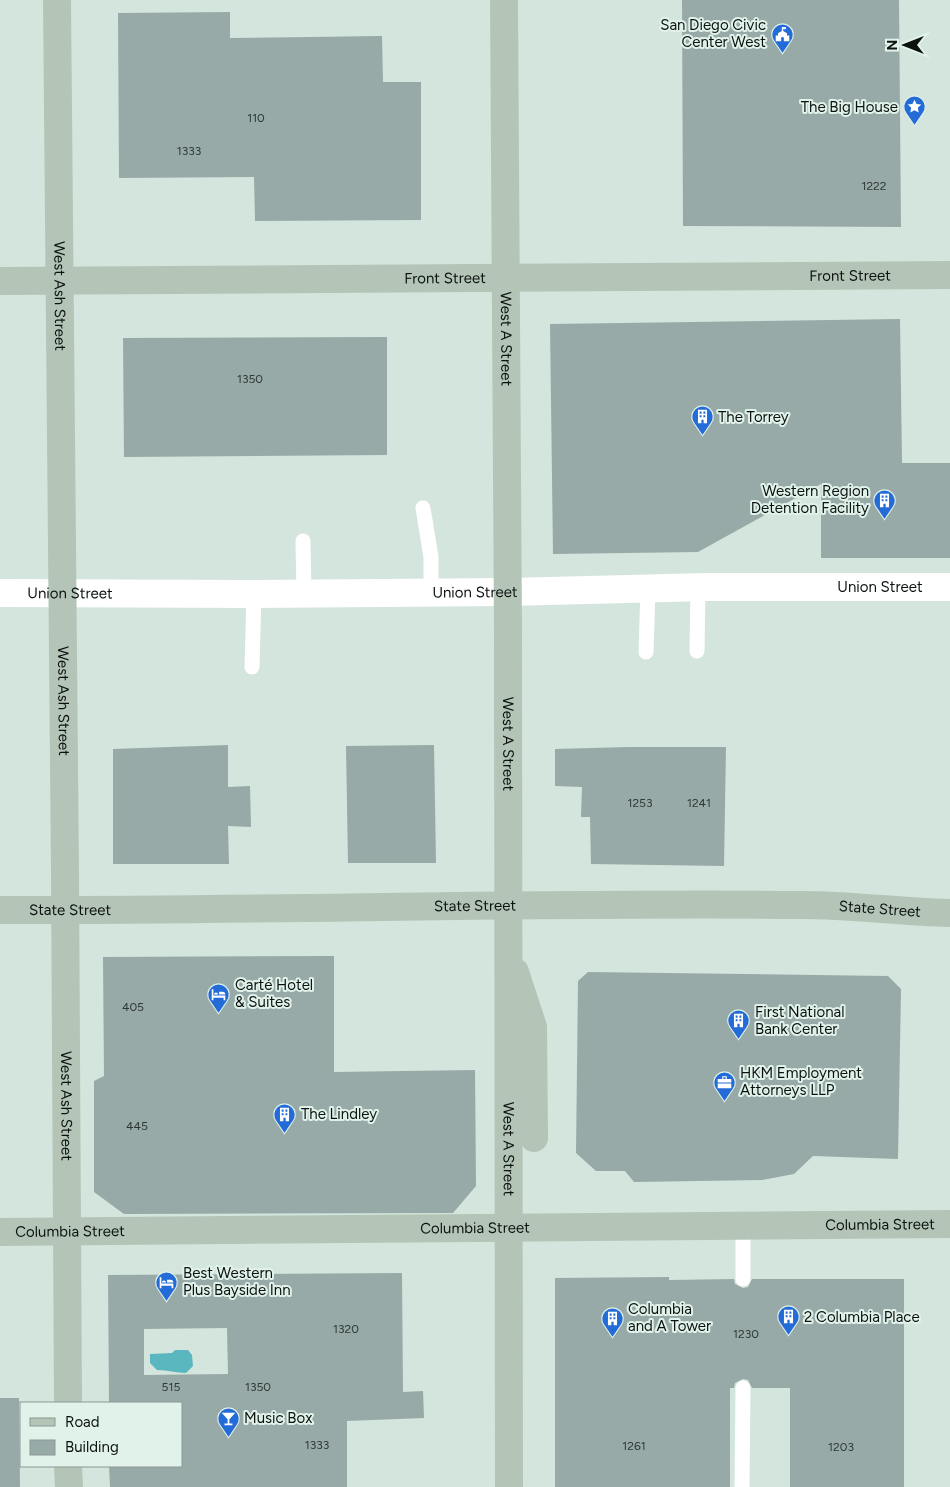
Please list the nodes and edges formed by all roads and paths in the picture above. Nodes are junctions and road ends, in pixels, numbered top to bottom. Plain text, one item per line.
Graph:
1 (57, 0) edge
2 (504, 0) edge
3 (950, 275) edge
4 (505, 278) junction
5 (60, 280) junction
6 (0, 281) edge
7 (423, 508) dead end
8 (304, 541) dead end
9 (698, 587) junction
10 (950, 587) edge
11 (648, 589) junction
12 (62, 592) junction
13 (431, 592) junction
14 (508, 592) junction
15 (0, 593) edge
16 (304, 593) junction
17 (254, 594) junction
18 (697, 651) dead end
19 (646, 652) dead end
20 (252, 667) dead end
21 (508, 904) junction
22 (0, 910) edge
23 (65, 910) junction
24 (950, 912) edge
25 (508, 950) junction
26 (534, 1138) dead end
27 (950, 1224) edge
28 (743, 1226) junction
29 (508, 1227) junction
30 (0, 1232) edge
31 (66, 1232) junction
32 (743, 1279) dead end
33 (743, 1388) dead end
34 (68, 1402) edge
35 (68, 1467) edge
36 (69, 1487) edge
37 (509, 1487) edge
38 (742, 1487) edge

1 - 5 main road, West Ash Street
2 - 4 main road, West A Street
3 - 4 main road, Front Street
4 - 5 main road, Front Street
4 - 14 main road, West A Street
5 - 6 main road, Front Street
5 - 12 main road, West Ash Street
7 - 13 lane
8 - 16 lane
9 - 10 street, Union Street
9 - 11 street, Union Street
9 - 18 lane
11 - 14 street, Union Street
11 - 19 lane
12 - 15 street, Union Street
12 - 17 street, Union Street
12 - 23 main road, West Ash Street
13 - 14 street, Union Street
13 - 16 street, Union Street
14 - 21 main road, West A Street
16 - 17 street, Union Street
17 - 20 lane
21 - 23 main road, State Street
21 - 24 main road, State Street
21 - 25 main road, West A Street
22 - 23 main road, State Street
23 - 31 main road, West Ash Street
25 - 26 main road
25 - 29 main road, West A Street
27 - 28 main road, Columbia Street
28 - 29 main road, Columbia Street
28 - 32 lane
29 - 31 main road, Columbia Street
29 - 37 main road, West A Street
30 - 31 main road, Columbia Street
31 - 34 main road, West Ash Street
33 - 38 lane
35 - 36 main road

